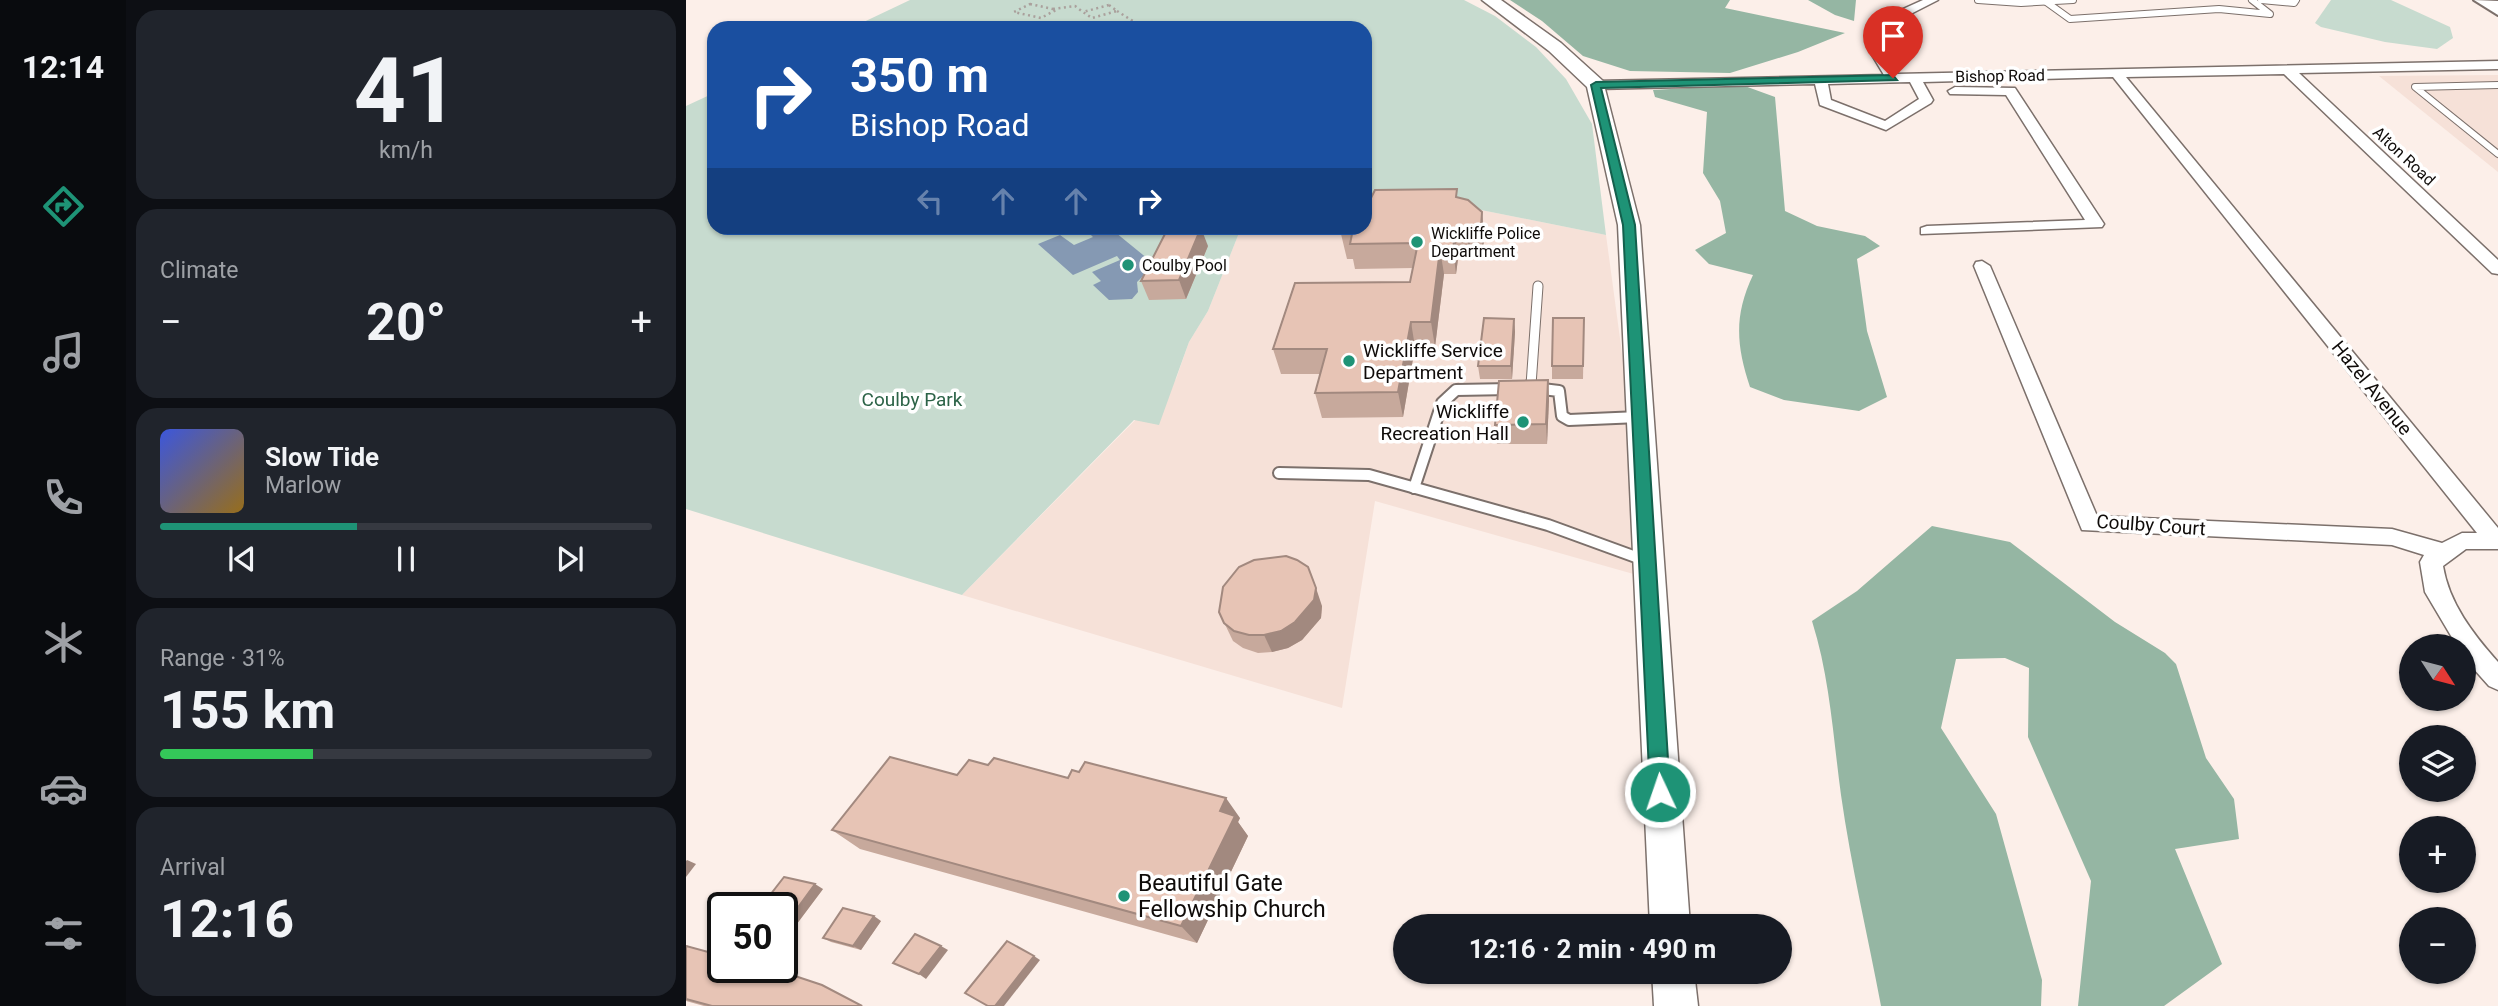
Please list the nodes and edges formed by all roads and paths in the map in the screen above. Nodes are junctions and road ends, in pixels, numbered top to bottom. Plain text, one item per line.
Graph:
1 (1490, 0) edge
2 (1932, 0) edge
3 (1978, 0) edge
4 (2073, 0) edge
5 (2252, 0) edge
6 (2261, 0) edge
7 (2296, 0) edge
8 (2483, 0) edge
9 (2045, 1) edge
10 (1053, 9) junction
11 (2498, 9) edge
12 (1117, 11) junction
13 (1083, 12) junction
14 (1133, 21) edge
15 (2498, 65) edge
16 (2287, 69) junction
17 (2116, 73) junction
18 (2001, 76) junction
19 (1893, 78) junction
20 (1821, 80) junction
21 (1917, 84) junction
22 (1596, 85) junction
23 (2498, 85) edge
24 (2010, 91) junction
25 (2498, 154) edge
26 (1927, 231) dead end
27 (1982, 266) dead end
28 (2498, 269) edge
29 (1538, 286) dead end
30 (1531, 388) junction
31 (1639, 417) junction
32 (1279, 473) dead end
33 (1414, 488) junction
34 (2497, 541) edge
35 (2445, 553) junction
36 (1647, 561) junction
37 (2498, 679) edge
38 (1669, 914) edge
39 (1674, 984) edge
40 (1676, 1006) edge

1 - 22 main road
2 - 19 street
3 - 9 lane
4 - 9 lane
5 - 9 lane
6 - 7 lane
8 - 11 main road
10 - 10 path
10 - 13 path
12 - 13 path
12 - 13 path
12 - 14 path
15 - 16 street, Bishop Road
16 - 17 street, Bishop Road
16 - 28 street, Alton Road
17 - 18 street, Bishop Road
17 - 34 street, Hazel Avenue
18 - 21 street, Bishop Road
18 - 24 street
19 - 20 street, Bishop Road
19 - 21 street, Bishop Road
20 - 21 street
20 - 22 street, Bishop Road
21 - 24 street
22 - 31 main road
23 - 25 lane
24 - 26 street
27 - 35 street, Coulby Court
29 - 30 lane
30 - 31 lane
30 - 33 lane
31 - 36 main road
32 - 33 lane
33 - 36 lane
34 - 35 street, Hazel Avenue
35 - 37 street
36 - 38 main road
39 - 40 main road

